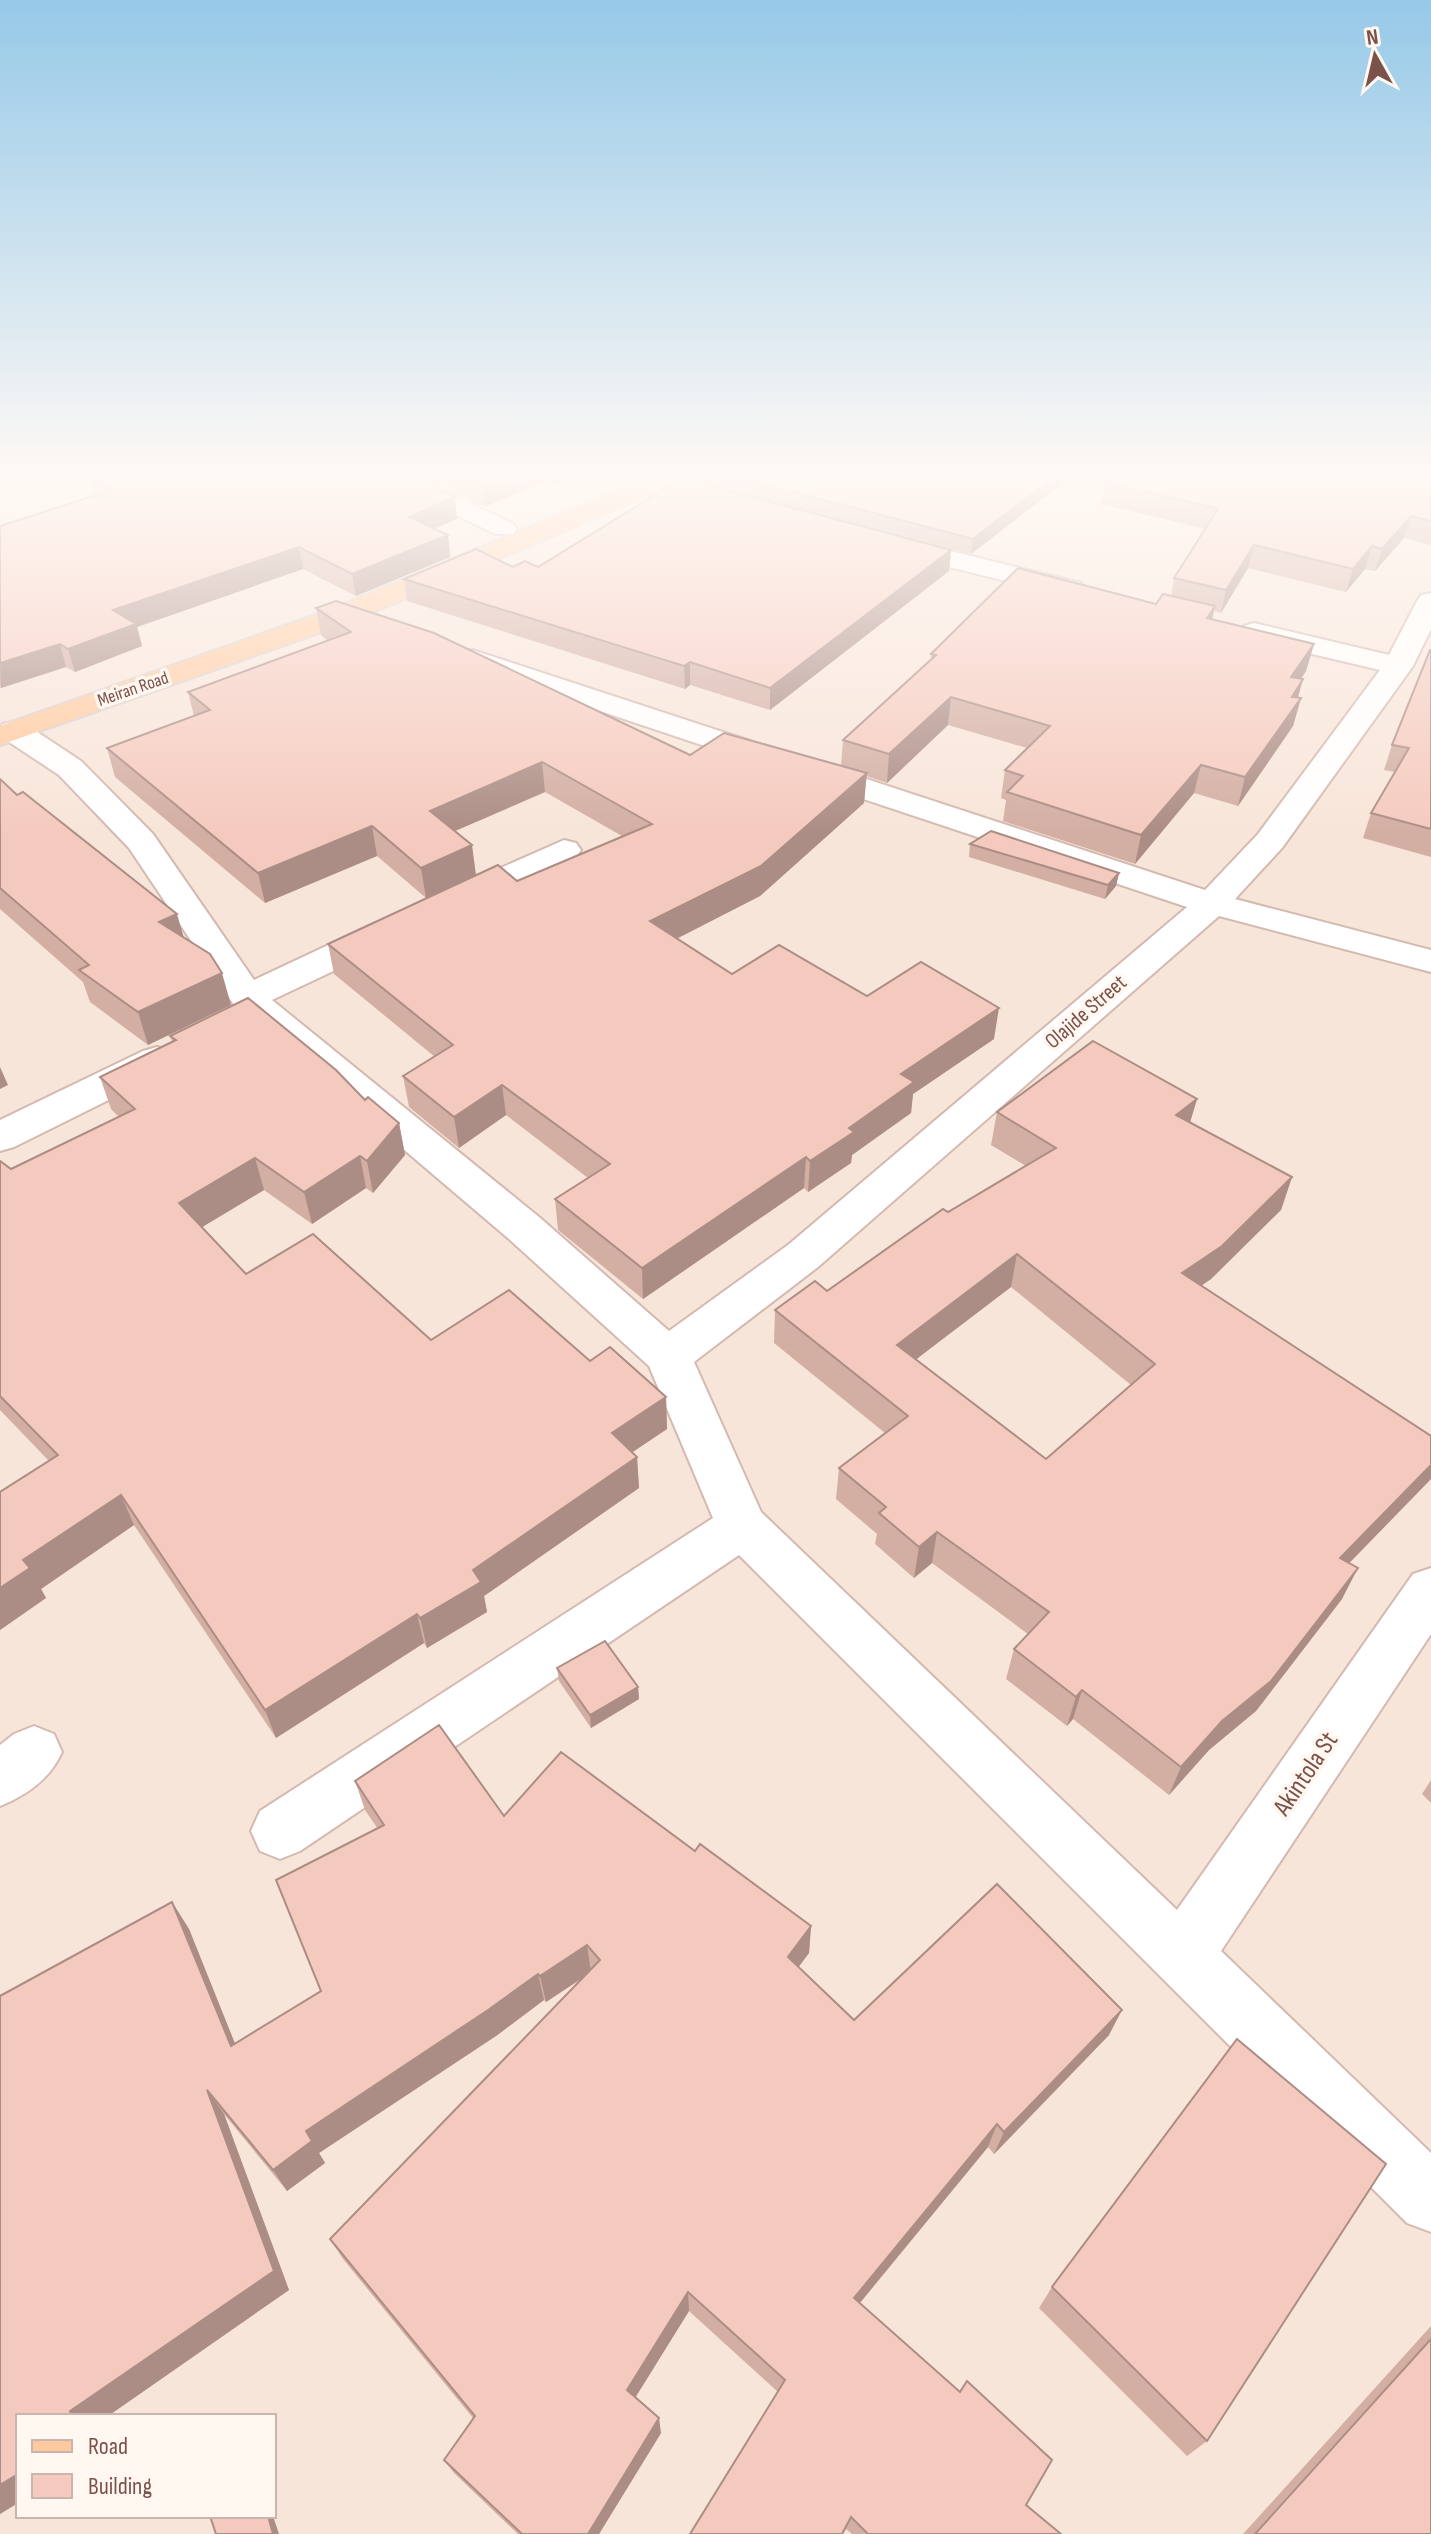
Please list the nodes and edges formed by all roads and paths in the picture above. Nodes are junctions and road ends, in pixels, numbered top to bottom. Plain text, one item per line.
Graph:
1 (337, 597) edge
2 (387, 597) edge
3 (1431, 601) edge
4 (340, 616) junction
5 (1233, 627) edge
6 (386, 631) edge
7 (446, 651) edge
8 (1398, 666) junction
9 (5, 726) edge
10 (564, 850) dead end
11 (1212, 904) junction
12 (1431, 961) edge
13 (246, 1010) junction
14 (191, 1043) edge
15 (0, 1137) edge
16 (668, 1356) junction
17 (742, 1526) junction
18 (1431, 1590) edge
19 (280, 1831) dead end
20 (1181, 1957) junction
21 (1431, 2199) edge

1 - 9 main road, Meiran Road
2 - 4 main road, Meiran Road
3 - 8 street, Olajide Street
4 - 6 street
4 - 9 main road, Meiran Road
5 - 8 street
7 - 11 street
8 - 11 street, Olajide Street
9 - 13 street
10 - 13 street
11 - 12 street
11 - 16 street, Olajide Street
13 - 16 street
14 - 15 street
16 - 17 street
17 - 19 street
17 - 20 street
18 - 20 street, Akintola St
20 - 21 street

